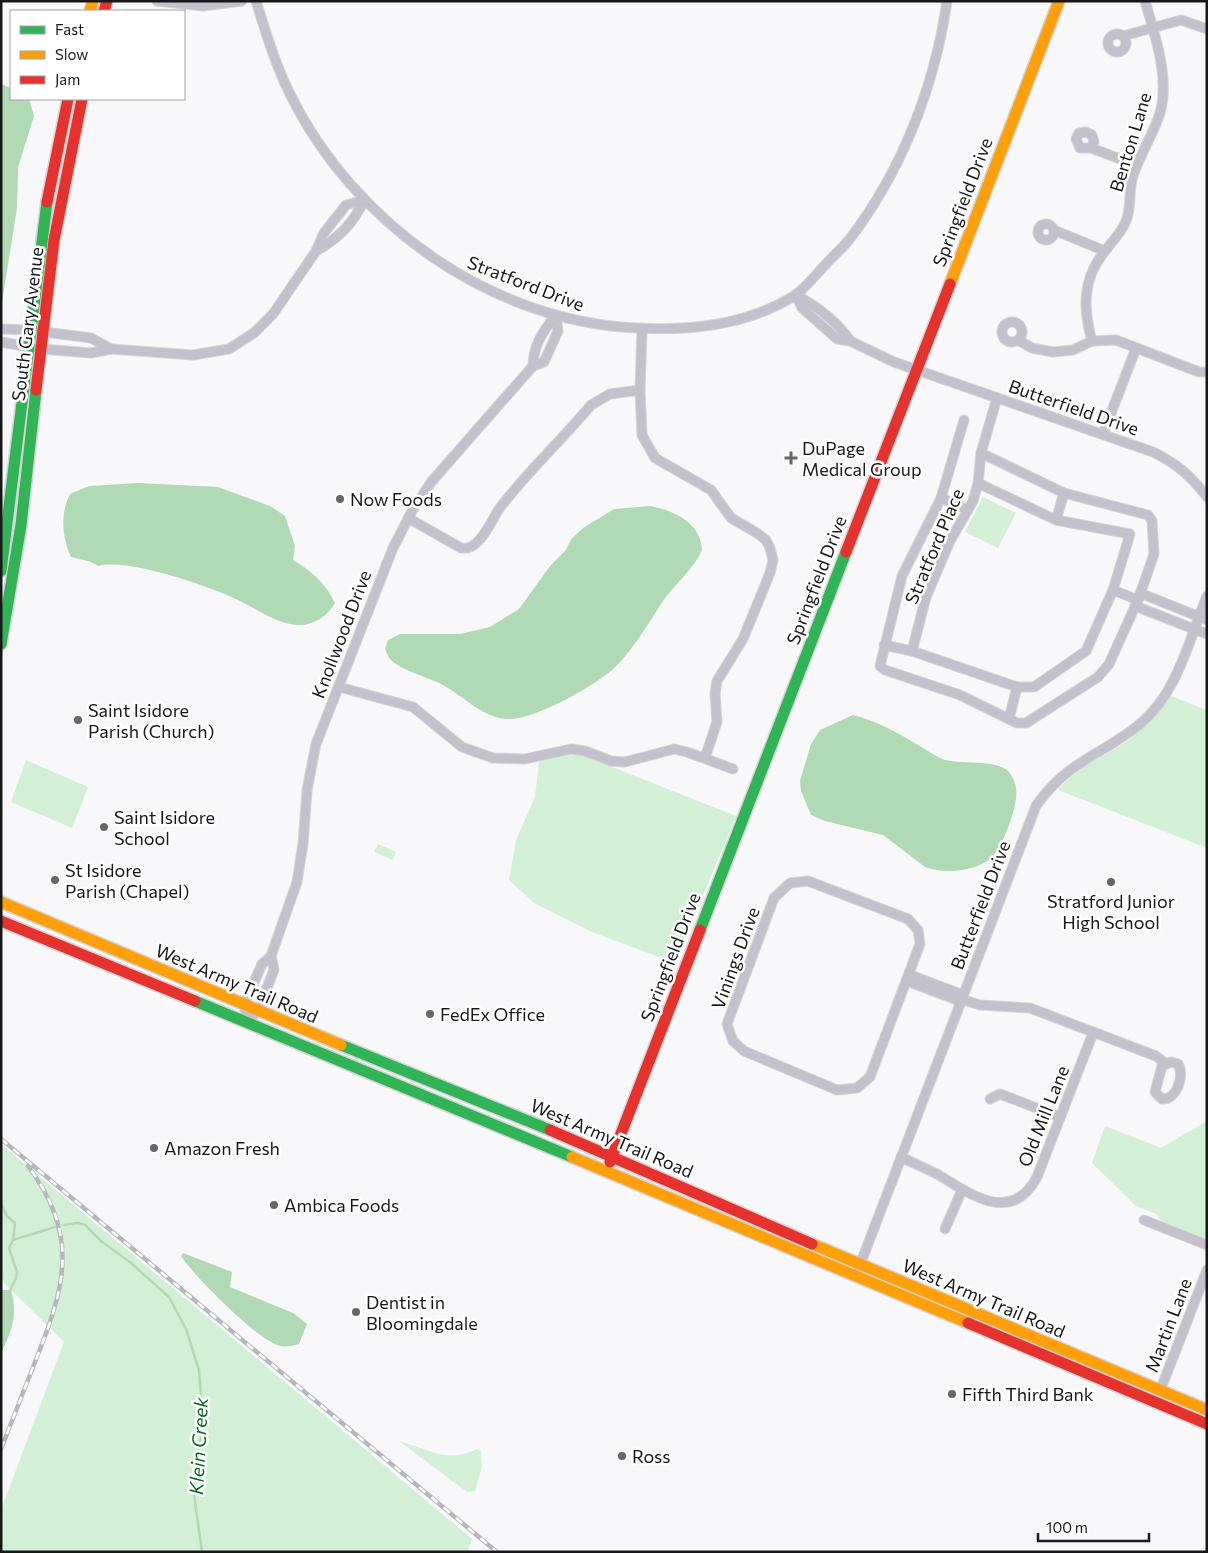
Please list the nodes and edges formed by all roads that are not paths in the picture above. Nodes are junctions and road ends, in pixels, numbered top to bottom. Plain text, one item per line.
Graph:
1 (157, 1) edge
2 (242, 1) edge
3 (256, 1) edge
4 (947, 1) edge
5 (1059, 1) edge
6 (1145, 1) edge
7 (1152, 27) junction
8 (1207, 29) edge
9 (1123, 36) dead end
10 (68, 100) edge
11 (82, 100) edge
12 (1091, 148) dead end
13 (1136, 165) junction
14 (364, 200) junction
15 (1054, 230) dead end
16 (316, 251) junction
17 (1105, 251) junction
18 (796, 295) junction
19 (556, 316) junction
20 (1, 329) edge
21 (642, 329) junction
22 (29, 330) junction
23 (42, 332) junction
24 (1018, 340) dead end
25 (1092, 341) junction
26 (1, 342) edge
27 (27, 347) junction
28 (1136, 348) junction
29 (41, 349) junction
30 (110, 349) junction
31 (533, 366) junction
32 (917, 369) junction
33 (1207, 372) edge
34 (640, 390) junction
35 (997, 398) junction
36 (964, 420) dead end
37 (1103, 434) junction
38 (981, 453) junction
39 (978, 483) junction
40 (1064, 492) junction
41 (1207, 497) edge
42 (941, 498) junction
43 (968, 510) junction
44 (408, 518) junction
45 (1056, 520) junction
46 (9, 522) junction
47 (22, 524) junction
48 (1, 571) edge
49 (1113, 590) junction
50 (1207, 596) edge
51 (1138, 600) junction
52 (1202, 619) edge
53 (1194, 629) junction
54 (1207, 634) edge
55 (1, 644) edge
56 (884, 645) junction
57 (912, 651) junction
58 (338, 687) junction
59 (1017, 687) junction
60 (1009, 719) junction
61 (705, 758) junction
62 (733, 769) dead end
63 (1, 902) edge
64 (1, 921) edge
65 (272, 956) junction
66 (908, 978) junction
67 (962, 998) junction
68 (244, 1005) junction
69 (258, 1011) junction
70 (247, 1021) junction
71 (1093, 1033) junction
72 (1165, 1063) dead end
73 (990, 1099) dead end
74 (1060, 1117) junction
75 (613, 1156) junction
76 (901, 1157) junction
77 (606, 1171) junction
78 (962, 1190) junction
79 (1144, 1220) dead end
80 (945, 1229) dead end
81 (1207, 1245) edge
82 (860, 1265) junction
83 (1207, 1270) edge
84 (855, 1277) junction
85 (1018, 1331) junction
86 (1012, 1343) junction
87 (1160, 1391) junction
88 (1175, 1397) junction
89 (1155, 1404) junction
90 (1207, 1410) edge
91 (1207, 1424) edge

1 - 2 street
3 - 14 street, Stratford Drive
4 - 18 street, Stratford Drive
5 - 32 main road, Springfield Drive
6 - 7 street, Benton Lane
7 - 8 street
7 - 9 street
7 - 13 street, Benton Lane
10 - 22 main road, South Gary Avenue
11 - 23 main road, South Gary Avenue
12 - 13 street
13 - 17 street, Benton Lane
14 - 16 street
14 - 16 street
14 - 19 street, Stratford Drive
15 - 17 street
16 - 30 street
17 - 25 street, Benton Lane
18 - 21 street, Stratford Drive
18 - 32 street, Butterfield Drive
19 - 21 street, Stratford Drive
19 - 31 street, Knollwood Drive
19 - 31 street, Knollwood Drive
20 - 22 street
21 - 34 street
22 - 23 street
22 - 27 main road, South Gary Avenue
23 - 29 main road, South Gary Avenue
23 - 30 street
24 - 25 street
25 - 28 street
26 - 27 street
27 - 29 street
27 - 46 main road, South Gary Avenue
28 - 33 street
28 - 37 street
29 - 30 street
29 - 47 main road, South Gary Avenue
31 - 44 street, Knollwood Drive
32 - 35 street, Butterfield Drive
32 - 75 main road, Springfield Drive
34 - 44 street
34 - 61 street
35 - 37 street, Butterfield Drive
35 - 38 street, Stratford Place
36 - 42 street
37 - 41 street, Butterfield Drive
38 - 39 street, Stratford Place
38 - 40 street
39 - 43 street, Stratford Place
39 - 45 street, Stratford Place
40 - 45 street
40 - 51 street
42 - 43 street
42 - 56 street
43 - 57 street, Stratford Place
44 - 58 street, Knollwood Drive
45 - 49 street, Stratford Place
46 - 47 main road
46 - 48 main road, South Gary Avenue
47 - 55 main road, South Gary Avenue
49 - 51 street
49 - 59 street, Stratford Place
50 - 52 street, Butterfield Drive
51 - 52 street
51 - 53 street
51 - 60 street
52 - 53 street, Butterfield Drive
53 - 54 street
53 - 67 street, Butterfield Drive
56 - 57 street
56 - 60 street
57 - 59 street, Stratford Place
58 - 61 street
58 - 65 street, Knollwood Drive
59 - 60 street
61 - 62 street
63 - 68 main road, West Army Trail Road
64 - 70 main road, West Army Trail Road
65 - 68 street, Knollwood Drive
65 - 69 street, Knollwood Drive
66 - 66 street, Vinings Drive
66 - 67 street
67 - 71 street
67 - 76 street, Butterfield Drive
68 - 69 main road, West Army Trail Road
68 - 70 street
69 - 70 street, Knollwood Drive
69 - 75 main road, West Army Trail Road
70 - 77 main road, West Army Trail Road
71 - 72 street
71 - 74 street, Old Mill Lane
73 - 74 street
74 - 78 street, Old Mill Lane
75 - 77 main road, Springfield Drive
75 - 82 main road, West Army Trail Road
76 - 78 street, Old Mill Lane
76 - 82 street, Butterfield Drive
77 - 84 main road, West Army Trail Road
78 - 80 street
79 - 81 street
82 - 84 street, Butterfield Drive
82 - 85 main road, West Army Trail Road
83 - 87 street, Martin Lane
84 - 86 main road, West Army Trail Road
85 - 86 main road
85 - 87 main road, West Army Trail Road
86 - 89 main road, West Army Trail Road
87 - 88 main road, West Army Trail Road
88 - 89 main road
88 - 90 main road, West Army Trail Road
89 - 91 main road, West Army Trail Road

